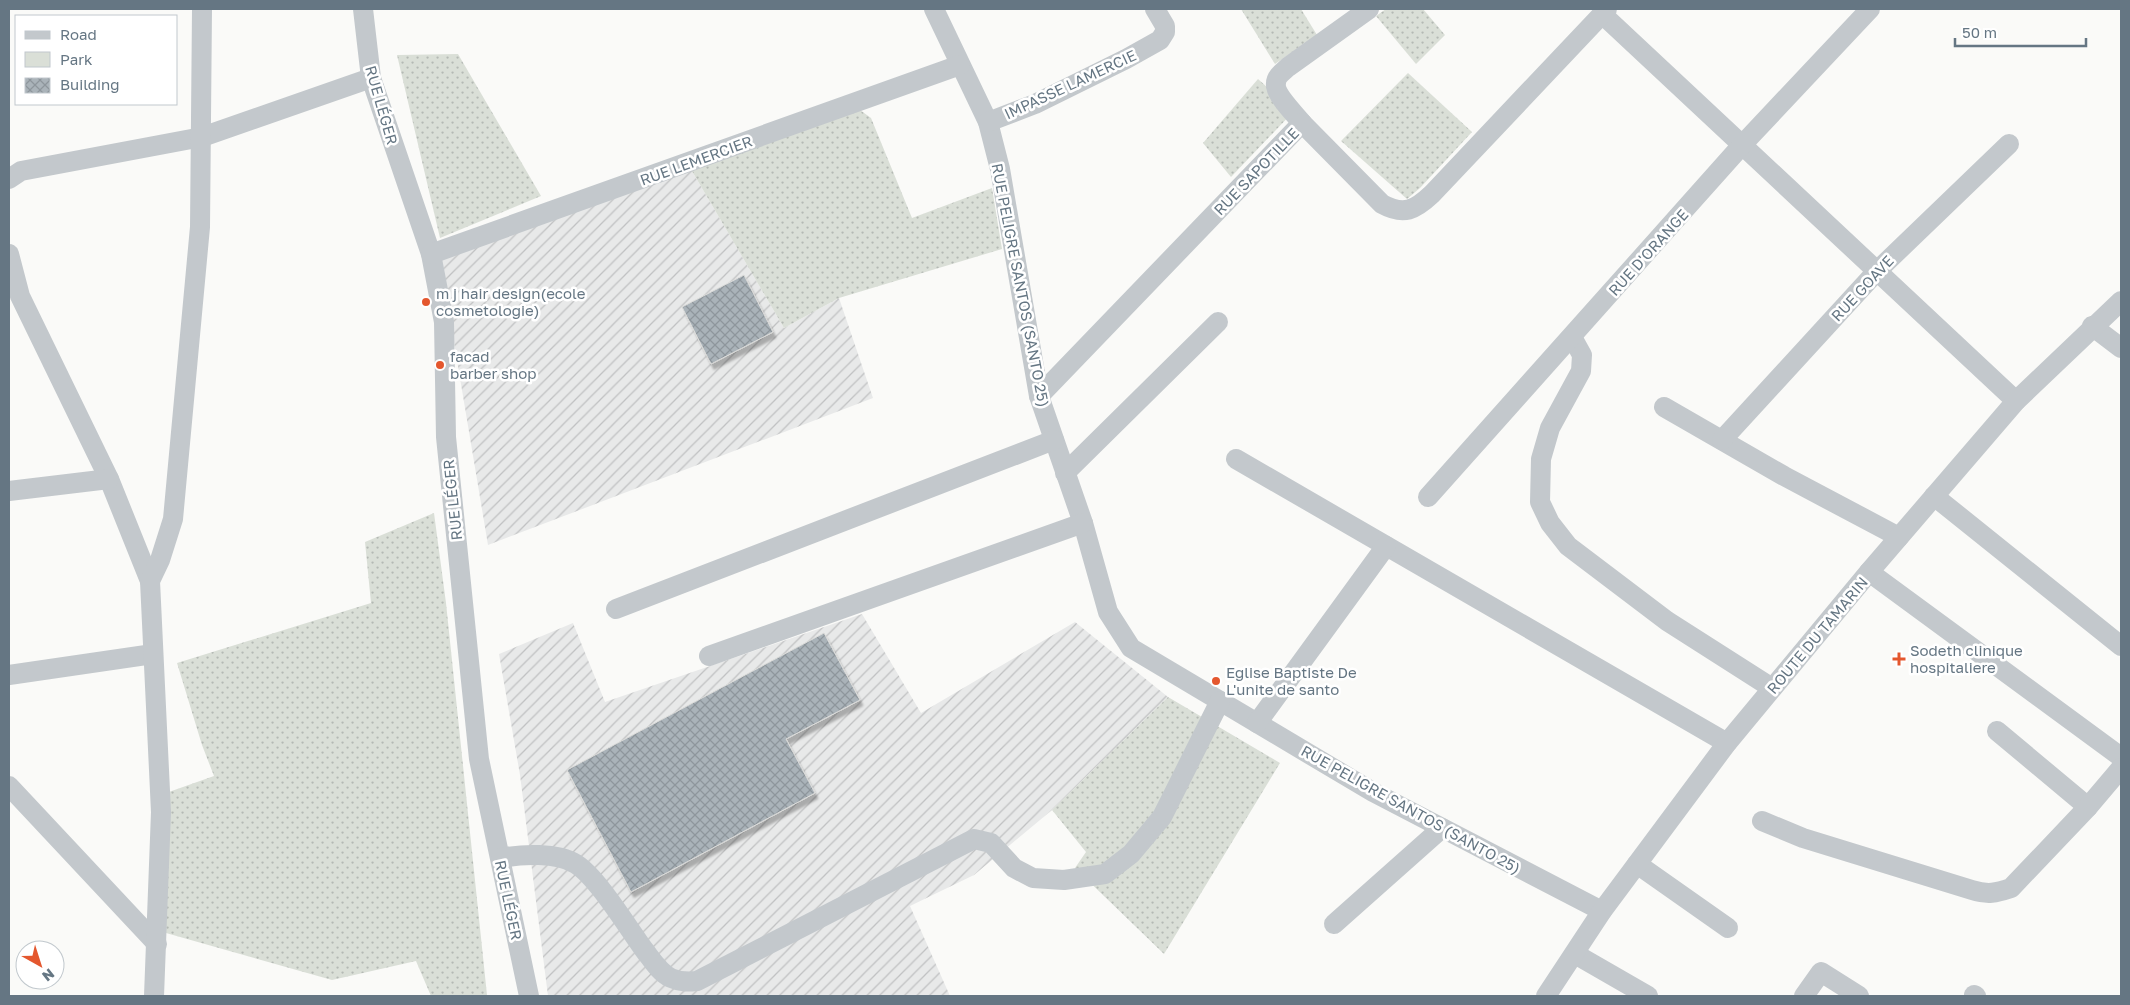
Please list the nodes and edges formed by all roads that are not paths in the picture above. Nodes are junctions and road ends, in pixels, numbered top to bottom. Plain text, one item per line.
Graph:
1 (202, 9) edge
2 (363, 9) edge
3 (934, 9) edge
4 (1154, 9) edge
5 (1369, 9) edge
6 (1870, 9) edge
7 (1605, 12) edge
8 (960, 65) junction
9 (371, 78) junction
10 (988, 122) junction
11 (1302, 123) junction
12 (202, 137) junction
13 (2009, 144) dead end
14 (1742, 146) junction
15 (9, 179) edge
16 (9, 254) edge
17 (431, 254) junction
18 (1876, 271) junction
19 (14, 297) edge
20 (2121, 300) edge
21 (1218, 322) dead end
22 (2092, 326) junction
23 (1572, 337) junction
24 (2121, 348) edge
25 (1039, 396) junction
26 (2016, 401) junction
27 (1664, 407) dead end
28 (1054, 440) junction
29 (1722, 440) junction
30 (1236, 459) dead end
31 (1065, 474) junction
32 (109, 479) junction
33 (9, 490) edge
34 (1934, 496) junction
35 (1428, 497) dead end
36 (1083, 523) junction
37 (1899, 537) junction
38 (1386, 546) junction
39 (1868, 572) junction
40 (150, 581) junction
41 (616, 609) dead end
42 (2121, 646) edge
43 (153, 654) junction
44 (709, 656) dead end
45 (9, 675) edge
46 (1772, 688) junction
47 (1220, 701) junction
48 (1257, 723) junction
49 (1997, 731) dead end
50 (1727, 743) junction
51 (2121, 757) edge
52 (2121, 768) edge
53 (9, 786) edge
54 (2088, 807) junction
55 (1762, 821) dead end
56 (1442, 828) junction
57 (501, 858) junction
58 (1637, 864) junction
59 (1602, 912) junction
60 (1334, 924) dead end
61 (1728, 928) dead end
62 (157, 944) junction
63 (1575, 954) junction
64 (154, 996) edge
65 (529, 996) edge
66 (1546, 996) edge
67 (1648, 996) edge
68 (1804, 996) edge
69 (1859, 996) edge

1 - 12 street
2 - 9 street, RUE LÉGER
3 - 8 street, RUE PELIGRE SANTOS (SANTO 25)
4 - 10 street, IMPASSE LAMERCIE
5 - 11 street
6 - 14 street, RUE D'ORANGE
7 - 11 street, RUE SAPOTILLE
7 - 14 street
8 - 10 street, RUE PELIGRE SANTOS (SANTO 25)
8 - 17 street, RUE LEMERCIER
9 - 12 street
9 - 17 street, RUE LÉGER
10 - 25 street, RUE PELIGRE SANTOS (SANTO 25)
11 - 25 street, RUE SAPOTILLE
12 - 15 street
12 - 40 street
13 - 18 street, RUE GOAVE
14 - 18 street
14 - 23 street, RUE D'ORANGE
16 - 19 street
17 - 57 street, RUE LÉGER
18 - 26 street
18 - 29 street, RUE GOAVE
19 - 32 street
20 - 22 street, ROUTE DU TAMARIN
21 - 31 street
22 - 24 street
22 - 26 street, ROUTE DU TAMARIN
23 - 35 street, RUE D'ORANGE
23 - 46 street
25 - 28 street, RUE PELIGRE SANTOS (SANTO 25)
26 - 34 street, ROUTE DU TAMARIN
27 - 29 street
28 - 31 street, RUE PELIGRE SANTOS (SANTO 25)
28 - 41 street
29 - 37 street
30 - 38 street
31 - 36 street, RUE PELIGRE SANTOS (SANTO 25)
32 - 33 street
32 - 40 street
34 - 37 street, ROUTE DU TAMARIN
34 - 42 street
36 - 44 street
36 - 47 street, RUE PELIGRE SANTOS (SANTO 25)
37 - 39 street, ROUTE DU TAMARIN
38 - 48 street
38 - 50 street
39 - 46 street, ROUTE DU TAMARIN
39 - 51 street
40 - 43 street
43 - 45 street
43 - 62 street
46 - 50 street, ROUTE DU TAMARIN
47 - 48 street, RUE PELIGRE SANTOS (SANTO 25)
47 - 57 street
48 - 56 street, RUE PELIGRE SANTOS (SANTO 25)
49 - 54 street
50 - 58 street, ROUTE DU TAMARIN
52 - 54 street
53 - 62 street
54 - 55 street
56 - 59 street, RUE PELIGRE SANTOS (SANTO 25)
56 - 60 street
57 - 65 street, RUE LÉGER
58 - 59 street, ROUTE DU TAMARIN
58 - 61 street
59 - 63 street, ROUTE DU TAMARIN
62 - 64 street
63 - 66 street, ROUTE DU TAMARIN
63 - 67 street
68 - 69 street

